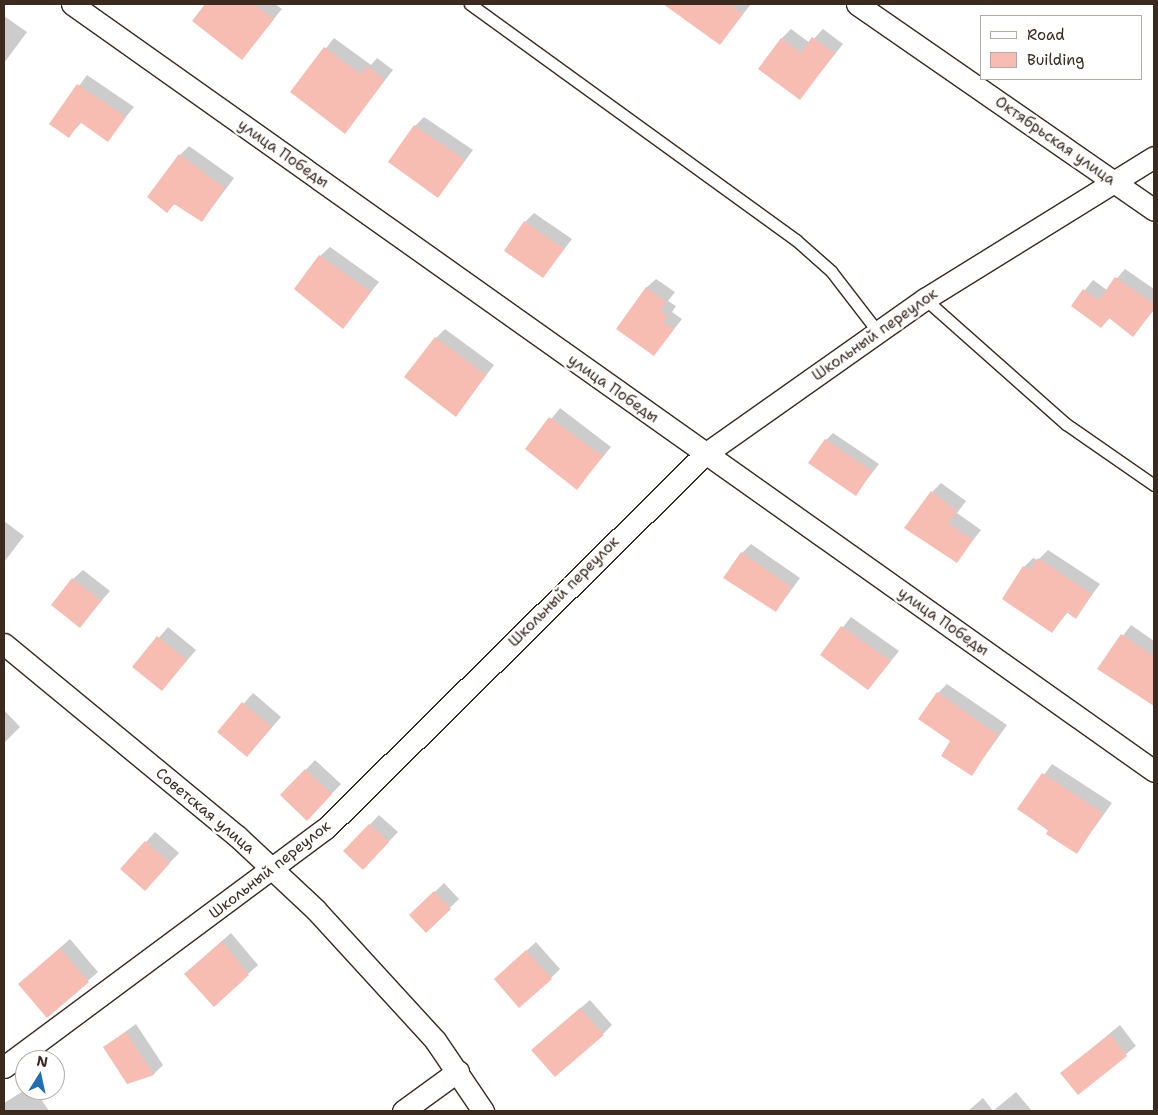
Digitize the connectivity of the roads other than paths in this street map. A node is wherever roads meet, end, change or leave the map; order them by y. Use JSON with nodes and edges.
{"nodes":[{"id":1,"x":72,"y":4,"type":"edge"},
{"id":2,"x":470,"y":4,"type":"edge"},
{"id":3,"x":856,"y":4,"type":"edge"},
{"id":4,"x":1154,"y":157,"type":"edge"},
{"id":5,"x":1113,"y":181,"type":"junction"},
{"id":6,"x":1154,"y":210,"type":"edge"},
{"id":7,"x":925,"y":299,"type":"junction"},
{"id":8,"x":878,"y":332,"type":"junction"},
{"id":9,"x":704,"y":454,"type":"junction"},
{"id":10,"x":1154,"y":485,"type":"edge"},
{"id":11,"x":4,"y":644,"type":"edge"},
{"id":12,"x":1154,"y":771,"type":"edge"},
{"id":13,"x":273,"y":870,"type":"junction"},
{"id":14,"x":4,"y":1067,"type":"edge"},
{"id":15,"x":458,"y":1071,"type":"junction"},
{"id":16,"x":403,"y":1111,"type":"edge"},
{"id":17,"x":483,"y":1111,"type":"edge"}],
"edges":[{"from":1,"to":9,"type":"street","name":"улица Победы"},
{"from":2,"to":8,"type":"lane"},
{"from":3,"to":5,"type":"street","name":"Октябрьская улица"},
{"from":4,"to":5,"type":"street","name":"Школьный переулок"},
{"from":5,"to":6,"type":"street","name":"Октябрьская улица"},
{"from":5,"to":7,"type":"street","name":"Школьный переулок"},
{"from":7,"to":8,"type":"street","name":"Школьный переулок"},
{"from":7,"to":10,"type":"lane"},
{"from":8,"to":9,"type":"street","name":"Школьный переулок"},
{"from":9,"to":12,"type":"street","name":"улица Победы"},
{"from":9,"to":13,"type":"street","name":"Школьный переулок"},
{"from":11,"to":13,"type":"street","name":"Советская улица"},
{"from":13,"to":14,"type":"street","name":"Школьный переулок"},
{"from":13,"to":15,"type":"street","name":"Советская улица"},
{"from":15,"to":16,"type":"street"},
{"from":15,"to":17,"type":"street","name":"Советская улица"}]}
